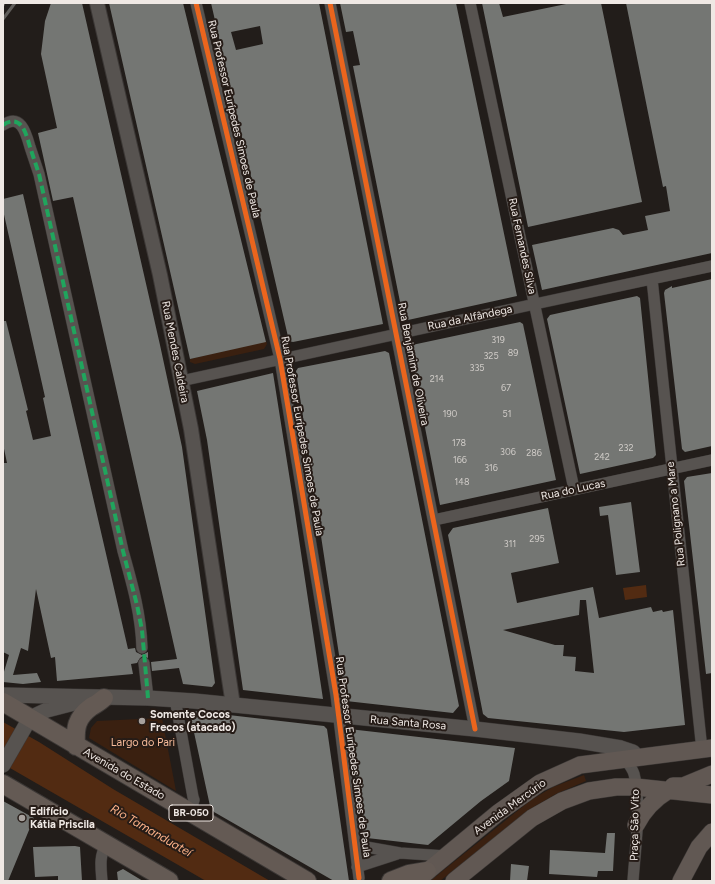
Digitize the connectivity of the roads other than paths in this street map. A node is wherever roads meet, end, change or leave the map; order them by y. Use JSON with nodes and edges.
{"nodes":[{"id":1,"x":97,"y":3,"type":"edge"},
{"id":2,"x":196,"y":3,"type":"edge"},
{"id":3,"x":330,"y":3,"type":"edge"},
{"id":4,"x":470,"y":3,"type":"edge"},
{"id":5,"x":3,"y":125,"type":"edge"},
{"id":6,"x":712,"y":266,"type":"edge"},
{"id":7,"x":652,"y":279,"type":"junction"},
{"id":8,"x":534,"y":304,"type":"junction"},
{"id":9,"x":397,"y":334,"type":"junction"},
{"id":10,"x":280,"y":359,"type":"junction"},
{"id":11,"x":181,"y":381,"type":"junction"},
{"id":12,"x":712,"y":460,"type":"edge"},
{"id":13,"x":672,"y":468,"type":"junction"},
{"id":14,"x":574,"y":489,"type":"junction"},
{"id":15,"x":434,"y":520,"type":"junction"},
{"id":16,"x":142,"y":648,"type":"dead end"},
{"id":17,"x":144,"y":663,"type":"dead end"},
{"id":18,"x":3,"y":695,"type":"edge"},
{"id":19,"x":104,"y":698,"type":"junction"},
{"id":20,"x":148,"y":698,"type":"junction"},
{"id":21,"x":175,"y":699,"type":"junction"},
{"id":22,"x":3,"y":702,"type":"edge"},
{"id":23,"x":233,"y":705,"type":"junction"},
{"id":24,"x":339,"y":716,"type":"junction"},
{"id":25,"x":28,"y":723,"type":"junction"},
{"id":26,"x":475,"y":729,"type":"junction"},
{"id":27,"x":76,"y":746,"type":"junction"},
{"id":28,"x":707,"y":749,"type":"edge"},
{"id":29,"x":628,"y":755,"type":"junction"},
{"id":30,"x":3,"y":765,"type":"edge"},
{"id":31,"x":712,"y":774,"type":"edge"},
{"id":32,"x":3,"y":784,"type":"edge"},
{"id":33,"x":636,"y":787,"type":"junction"},
{"id":34,"x":663,"y":789,"type":"junction"},
{"id":35,"x":712,"y":795,"type":"edge"},
{"id":36,"x":190,"y":812,"type":"junction"},
{"id":37,"x":636,"y":825,"type":"junction"},
{"id":38,"x":712,"y":832,"type":"edge"},
{"id":39,"x":106,"y":845,"type":"junction"},
{"id":40,"x":355,"y":845,"type":"junction"},
{"id":41,"x":400,"y":853,"type":"junction"},
{"id":42,"x":446,"y":856,"type":"junction"},
{"id":43,"x":357,"y":867,"type":"junction"},
{"id":44,"x":421,"y":876,"type":"edge"},
{"id":45,"x":359,"y":878,"type":"dead end"},
{"id":46,"x":102,"y":881,"type":"edge"},
{"id":47,"x":169,"y":881,"type":"edge"},
{"id":48,"x":307,"y":881,"type":"edge"},
{"id":49,"x":391,"y":881,"type":"edge"},
{"id":50,"x":454,"y":881,"type":"edge"},
{"id":51,"x":633,"y":881,"type":"edge"},
{"id":52,"x":681,"y":881,"type":"edge"}],
"edges":[{"from":1,"to":11,"type":"street","name":"Rua Mendes Caldeira"},
{"from":2,"to":10,"type":"street","name":"Rua Professor Eurípedes Simoes de Paula"},
{"from":3,"to":9,"type":"street","name":"Rua Benjamim de Oliveira"},
{"from":4,"to":8,"type":"street","name":"Rua Fernandes Silva"},
{"from":5,"to":16,"type":"street"},
{"from":6,"to":7,"type":"street","name":"Rua da Alfândega"},
{"from":7,"to":8,"type":"street","name":"Rua da Alfândega"},
{"from":7,"to":13,"type":"street","name":"Rua Polignano a Mare"},
{"from":8,"to":9,"type":"street","name":"Rua da Alfândega"},
{"from":8,"to":14,"type":"street","name":"Rua Fernandes Silva"},
{"from":9,"to":10,"type":"street","name":"Rua da Alfândega"},
{"from":9,"to":15,"type":"street","name":"Rua Benjamim de Oliveira"},
{"from":10,"to":11,"type":"street","name":"Rua da Alfândega"},
{"from":10,"to":24,"type":"street","name":"Rua Professor Eurípedes Simoes de Paula"},
{"from":11,"to":23,"type":"street","name":"Rua Mendes Caldeira"},
{"from":12,"to":13,"type":"street","name":"Rua do Lucas"},
{"from":13,"to":14,"type":"street","name":"Rua do Lucas"},
{"from":13,"to":28,"type":"street","name":"Rua Polignano a Mare"},
{"from":14,"to":15,"type":"street","name":"Rua do Lucas"},
{"from":15,"to":26,"type":"street","name":"Rua Benjamim de Oliveira"},
{"from":17,"to":20,"type":"street"},
{"from":18,"to":19,"type":"main road"},
{"from":19,"to":20,"type":"main road"},
{"from":19,"to":25,"type":"main road"},
{"from":19,"to":27,"type":"highway"},
{"from":20,"to":21,"type":"main road"},
{"from":21,"to":23,"type":"main road","name":"Rua Santa Rosa"},
{"from":21,"to":36,"type":"street"},
{"from":22,"to":25,"type":"highway","name":"Avenida do Estado","number":"BR-050"},
{"from":23,"to":24,"type":"main road","name":"Rua Santa Rosa"},
{"from":24,"to":26,"type":"main road","name":"Rua Santa Rosa"},
{"from":24,"to":40,"type":"street","name":"Rua Professor Eurípedes Simoes de Paula"},
{"from":25,"to":27,"type":"highway","name":"Avenida do Estado","number":"BR-050"},
{"from":25,"to":30,"type":"main road"},
{"from":26,"to":29,"type":"main road","name":"Rua Santa Rosa"},
{"from":27,"to":36,"type":"highway","name":"Avenida do Estado","number":"BR-050"},
{"from":28,"to":29,"type":"main road","name":"Avenida Mercúrio"},
{"from":29,"to":33,"type":"street","name":"Praça São Vito"},
{"from":29,"to":42,"type":"main road","name":"Avenida Mercúrio"},
{"from":31,"to":34,"type":"main road"},
{"from":32,"to":39,"type":"highway"},
{"from":33,"to":34,"type":"main road","name":"Avenida Mercúrio"},
{"from":33,"to":37,"type":"street","name":"Praça São Vito"},
{"from":33,"to":50,"type":"main road","name":"Avenida Mercúrio"},
{"from":34,"to":35,"type":"main road","name":"Avenida Mercúrio"},
{"from":34,"to":37,"type":"main road"},
{"from":36,"to":48,"type":"highway","name":"Avenida do Estado","number":"BR-050"},
{"from":37,"to":51,"type":"street","name":"Praça São Vito"},
{"from":38,"to":52,"type":"main road"},
{"from":39,"to":46,"type":"street"},
{"from":39,"to":47,"type":"highway"},
{"from":40,"to":41,"type":"street"},
{"from":40,"to":43,"type":"street","name":"Rua Professor Eurípedes Simoes de Paula"},
{"from":41,"to":42,"type":"street"},
{"from":41,"to":43,"type":"street"},
{"from":42,"to":44,"type":"main road","name":"Avenida Mercúrio"},
{"from":43,"to":45,"type":"street","name":"Rua Professor Eurípedes Simoes de Paula"},
{"from":44,"to":49,"type":"highway"}]}
